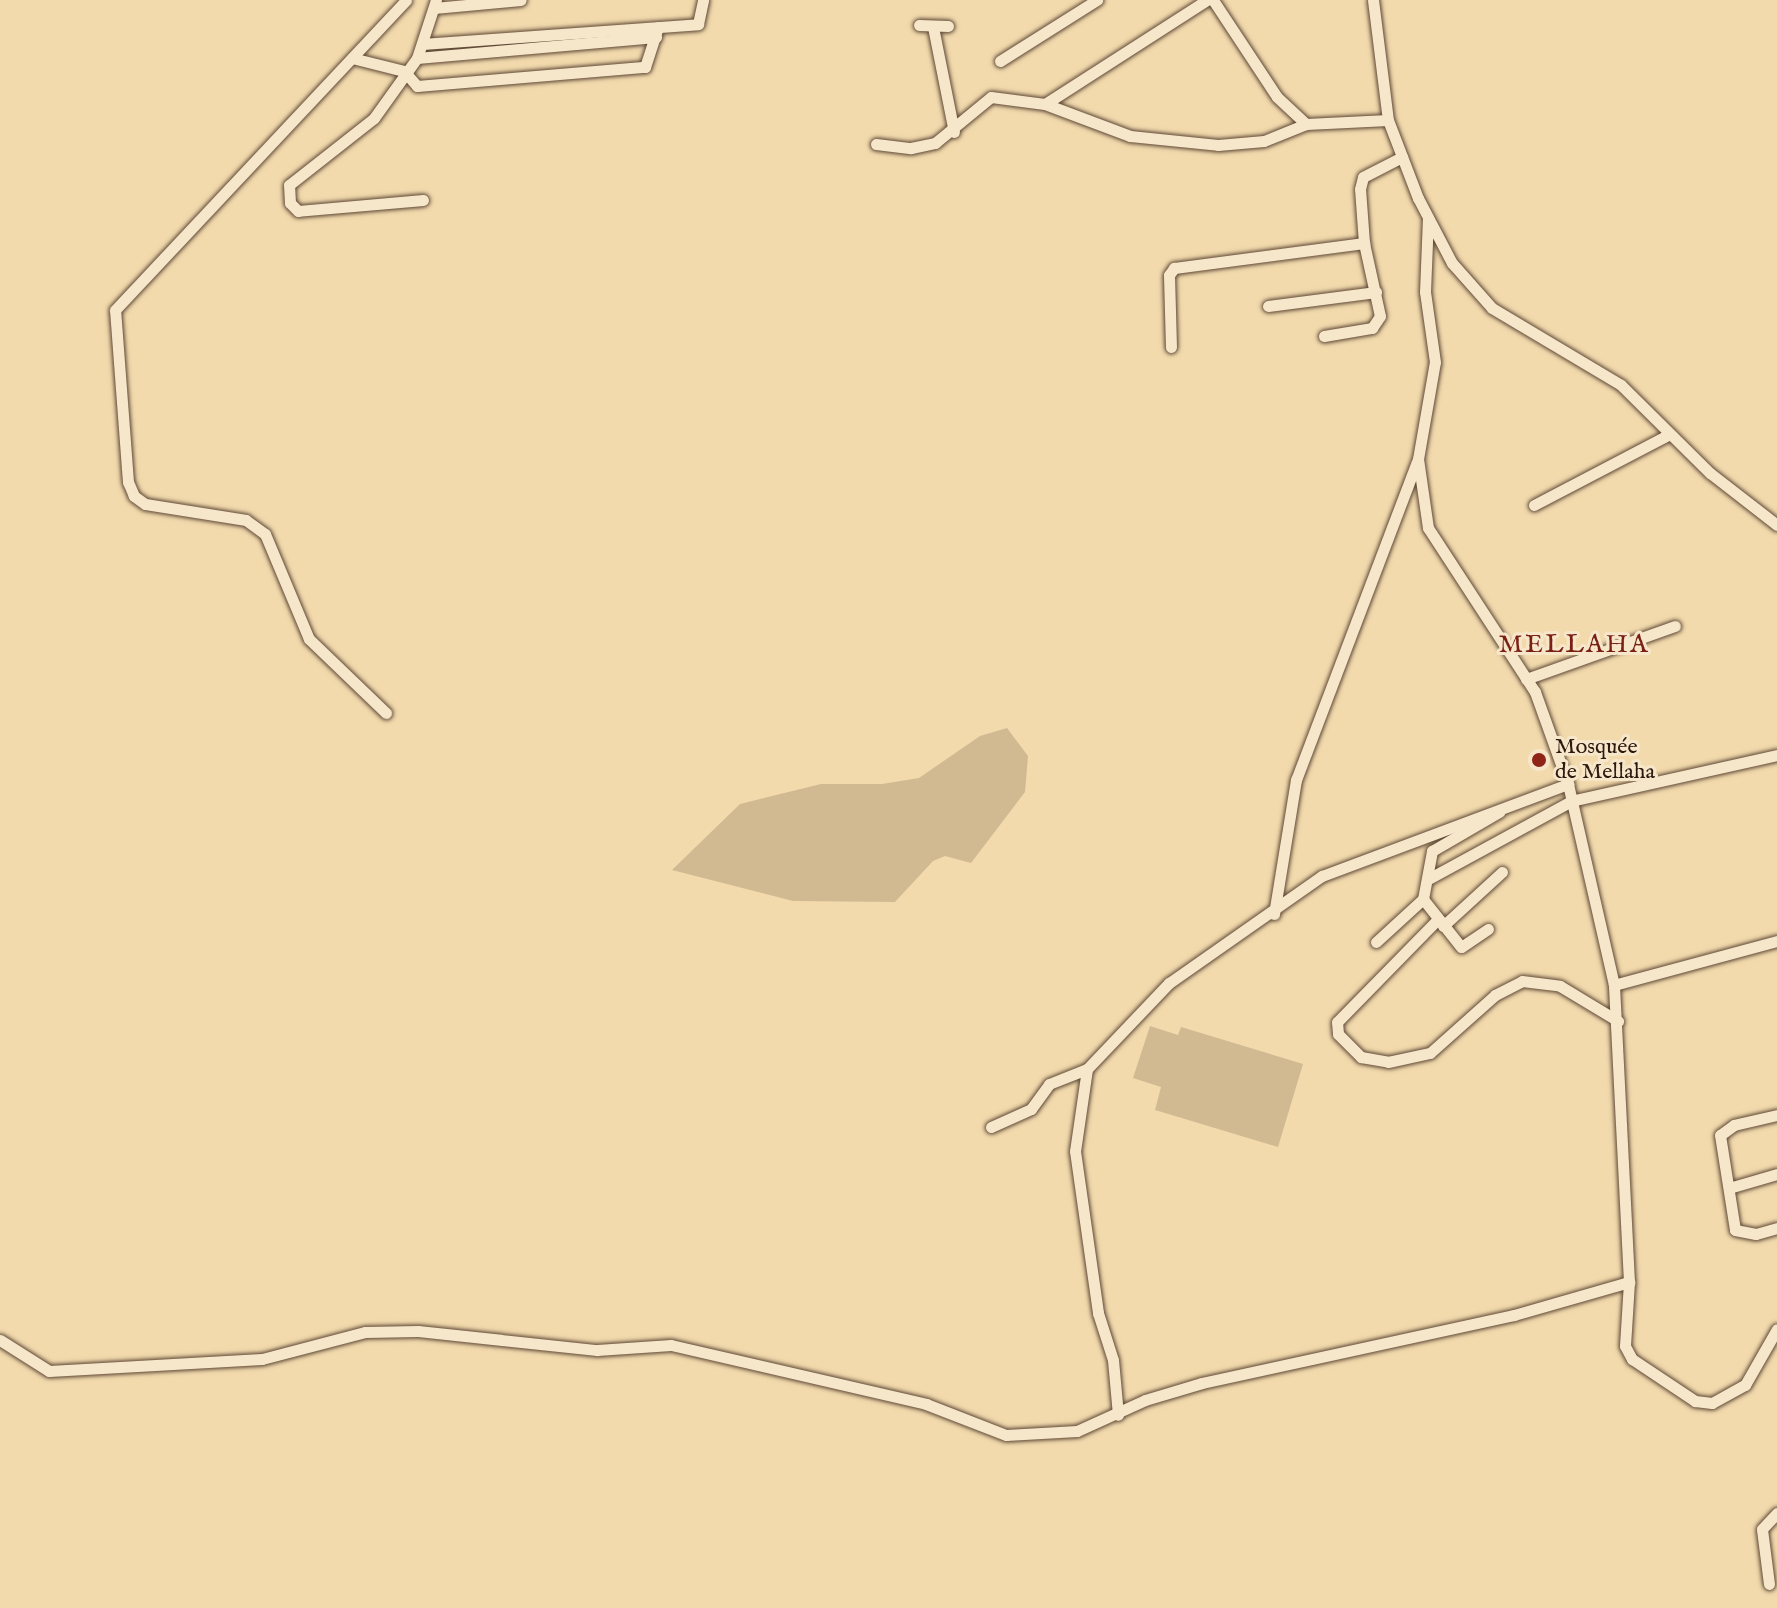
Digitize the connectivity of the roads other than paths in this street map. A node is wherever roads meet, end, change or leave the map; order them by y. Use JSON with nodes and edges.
{"nodes":[{"id":1,"x":406,"y":0,"type":"edge"},
{"id":2,"x":521,"y":0,"type":"edge"},
{"id":3,"x":703,"y":0,"type":"edge"},
{"id":4,"x":1097,"y":0,"type":"edge"},
{"id":5,"x":1207,"y":0,"type":"edge"},
{"id":6,"x":1213,"y":0,"type":"edge"},
{"id":7,"x":1373,"y":0,"type":"edge"},
{"id":8,"x":435,"y":4,"type":"edge"},
{"id":9,"x":919,"y":25,"type":"dead end"},
{"id":10,"x":948,"y":26,"type":"dead end"},
{"id":11,"x":933,"y":27,"type":"junction"},
{"id":12,"x":657,"y":32,"type":"junction"},
{"id":13,"x":422,"y":44,"type":"junction"},
{"id":14,"x":352,"y":58,"type":"junction"},
{"id":15,"x":417,"y":58,"type":"junction"},
{"id":16,"x":1000,"y":61,"type":"dead end"},
{"id":17,"x":404,"y":71,"type":"junction"},
{"id":18,"x":1045,"y":104,"type":"junction"},
{"id":19,"x":1388,"y":120,"type":"junction"},
{"id":20,"x":1306,"y":124,"type":"junction"},
{"id":21,"x":954,"y":132,"type":"junction"},
{"id":22,"x":876,"y":144,"type":"dead end"},
{"id":23,"x":1402,"y":157,"type":"junction"},
{"id":24,"x":423,"y":200,"type":"dead end"},
{"id":25,"x":1428,"y":218,"type":"junction"},
{"id":26,"x":1364,"y":243,"type":"junction"},
{"id":27,"x":1376,"y":292,"type":"junction"},
{"id":28,"x":1268,"y":306,"type":"dead end"},
{"id":29,"x":1324,"y":336,"type":"dead end"},
{"id":30,"x":1171,"y":347,"type":"dead end"},
{"id":31,"x":1670,"y":434,"type":"junction"},
{"id":32,"x":1418,"y":459,"type":"junction"},
{"id":33,"x":1534,"y":505,"type":"dead end"},
{"id":34,"x":1777,"y":525,"type":"edge"},
{"id":35,"x":1675,"y":626,"type":"dead end"},
{"id":36,"x":1526,"y":679,"type":"junction"},
{"id":37,"x":386,"y":713,"type":"dead end"},
{"id":38,"x":1777,"y":755,"type":"edge"},
{"id":39,"x":1568,"y":784,"type":"junction"},
{"id":40,"x":1571,"y":801,"type":"junction"},
{"id":41,"x":1502,"y":809,"type":"junction"},
{"id":42,"x":1502,"y":872,"type":"dead end"},
{"id":43,"x":1430,"y":878,"type":"junction"},
{"id":44,"x":1423,"y":899,"type":"junction"},
{"id":45,"x":1274,"y":914,"type":"junction"},
{"id":46,"x":1441,"y":923,"type":"junction"},
{"id":47,"x":1488,"y":929,"type":"dead end"},
{"id":48,"x":1777,"y":941,"type":"edge"},
{"id":49,"x":1376,"y":942,"type":"dead end"},
{"id":50,"x":1614,"y":985,"type":"junction"},
{"id":51,"x":1618,"y":1021,"type":"junction"},
{"id":52,"x":1087,"y":1069,"type":"junction"},
{"id":53,"x":1777,"y":1115,"type":"edge"},
{"id":54,"x":991,"y":1127,"type":"dead end"},
{"id":55,"x":1777,"y":1174,"type":"edge"},
{"id":56,"x":1729,"y":1188,"type":"junction"},
{"id":57,"x":1777,"y":1228,"type":"edge"},
{"id":58,"x":1629,"y":1282,"type":"junction"},
{"id":59,"x":1777,"y":1329,"type":"edge"},
{"id":60,"x":0,"y":1340,"type":"edge"},
{"id":61,"x":1118,"y":1415,"type":"junction"},
{"id":62,"x":1777,"y":1513,"type":"edge"},
{"id":63,"x":1771,"y":1561,"type":"edge"},
{"id":64,"x":1769,"y":1584,"type":"dead end"}],
"edges":[{"from":1,"to":14,"type":"street"},
{"from":2,"to":8,"type":"street"},
{"from":3,"to":12,"type":"street"},
{"from":4,"to":16,"type":"street"},
{"from":5,"to":18,"type":"street"},
{"from":6,"to":20,"type":"street"},
{"from":7,"to":19,"type":"street"},
{"from":8,"to":13,"type":"street"},
{"from":9,"to":11,"type":"street"},
{"from":10,"to":11,"type":"street"},
{"from":11,"to":21,"type":"street"},
{"from":12,"to":13,"type":"street"},
{"from":12,"to":15,"type":"street"},
{"from":12,"to":17,"type":"street"},
{"from":13,"to":15,"type":"street"},
{"from":14,"to":17,"type":"street"},
{"from":14,"to":37,"type":"street"},
{"from":15,"to":17,"type":"street"},
{"from":17,"to":24,"type":"street"},
{"from":18,"to":20,"type":"street"},
{"from":18,"to":21,"type":"street"},
{"from":19,"to":20,"type":"street"},
{"from":19,"to":23,"type":"street"},
{"from":21,"to":22,"type":"street"},
{"from":23,"to":25,"type":"street"},
{"from":23,"to":26,"type":"street"},
{"from":25,"to":31,"type":"street"},
{"from":25,"to":32,"type":"street"},
{"from":26,"to":27,"type":"street"},
{"from":26,"to":30,"type":"street"},
{"from":27,"to":28,"type":"street"},
{"from":27,"to":29,"type":"street"},
{"from":31,"to":33,"type":"street"},
{"from":31,"to":34,"type":"street"},
{"from":32,"to":36,"type":"street"},
{"from":32,"to":45,"type":"street"},
{"from":35,"to":36,"type":"street"},
{"from":36,"to":39,"type":"street"},
{"from":38,"to":40,"type":"street"},
{"from":39,"to":40,"type":"street"},
{"from":39,"to":41,"type":"street"},
{"from":40,"to":43,"type":"street"},
{"from":40,"to":50,"type":"street"},
{"from":41,"to":43,"type":"street"},
{"from":41,"to":45,"type":"street"},
{"from":42,"to":46,"type":"street"},
{"from":43,"to":44,"type":"street"},
{"from":44,"to":46,"type":"street"},
{"from":44,"to":49,"type":"street"},
{"from":45,"to":52,"type":"street"},
{"from":46,"to":47,"type":"street"},
{"from":46,"to":51,"type":"street"},
{"from":48,"to":50,"type":"street"},
{"from":50,"to":51,"type":"street"},
{"from":51,"to":58,"type":"street"},
{"from":52,"to":54,"type":"street"},
{"from":52,"to":61,"type":"street"},
{"from":53,"to":56,"type":"street"},
{"from":55,"to":56,"type":"street"},
{"from":56,"to":57,"type":"street"},
{"from":58,"to":59,"type":"street"},
{"from":58,"to":61,"type":"street"},
{"from":60,"to":61,"type":"street"},
{"from":62,"to":63,"type":"street"},
{"from":63,"to":64,"type":"street"}]}
